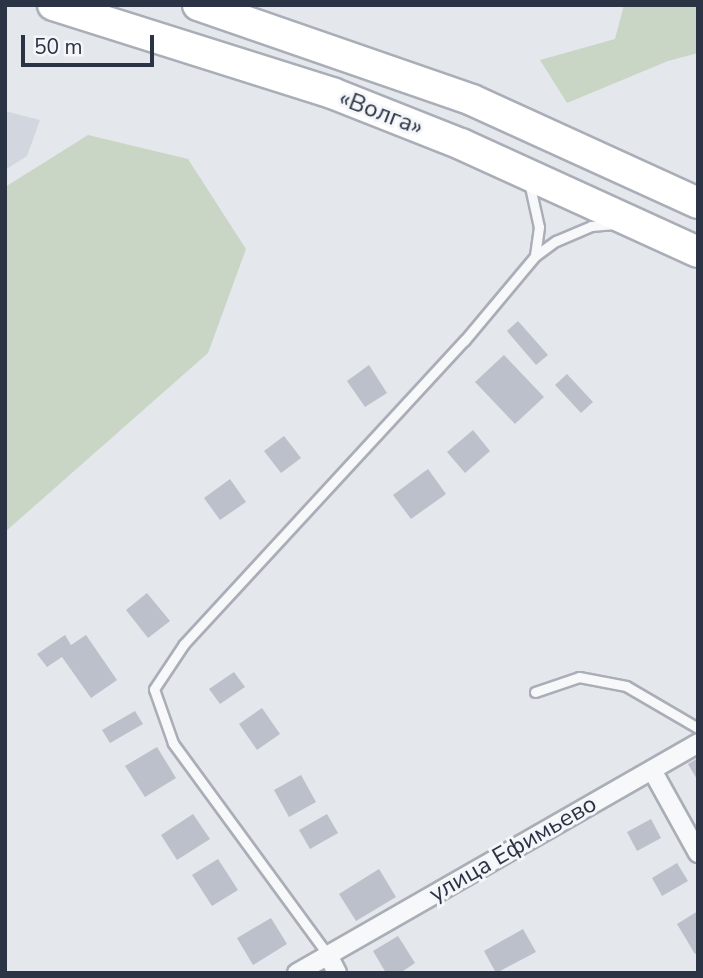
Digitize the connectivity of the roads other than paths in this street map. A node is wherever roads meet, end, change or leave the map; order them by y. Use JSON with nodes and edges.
{"nodes":[{"id":1,"x":53,"y":5,"type":"edge"},
{"id":2,"x":198,"y":5,"type":"edge"},
{"id":3,"x":526,"y":173,"type":"junction"},
{"id":4,"x":698,"y":203,"type":"edge"},
{"id":5,"x":634,"y":222,"type":"junction"},
{"id":6,"x":698,"y":252,"type":"edge"},
{"id":7,"x":535,"y":256,"type":"junction"},
{"id":8,"x":535,"y":692,"type":"dead end"},
{"id":9,"x":698,"y":727,"type":"edge"},
{"id":10,"x":698,"y":743,"type":"edge"},
{"id":11,"x":652,"y":770,"type":"junction"},
{"id":12,"x":698,"y":853,"type":"edge"},
{"id":13,"x":328,"y":955,"type":"junction"},
{"id":14,"x":297,"y":973,"type":"edge"},
{"id":15,"x":337,"y":973,"type":"edge"}],
"edges":[{"from":1,"to":3,"type":"highway","name":"«Волга»"},
{"from":2,"to":4,"type":"highway","name":"«Волга»"},
{"from":3,"to":5,"type":"highway","name":"«Волга»"},
{"from":3,"to":7,"type":"lane"},
{"from":5,"to":6,"type":"highway","name":"«Волга»"},
{"from":5,"to":7,"type":"lane"},
{"from":7,"to":13,"type":"lane"},
{"from":8,"to":9,"type":"lane"},
{"from":10,"to":11,"type":"street","name":"улица Ефимьево"},
{"from":11,"to":12,"type":"street"},
{"from":11,"to":13,"type":"street","name":"улица Ефимьево"},
{"from":13,"to":14,"type":"street","name":"улица Ефимьево"},
{"from":13,"to":15,"type":"street"}]}
